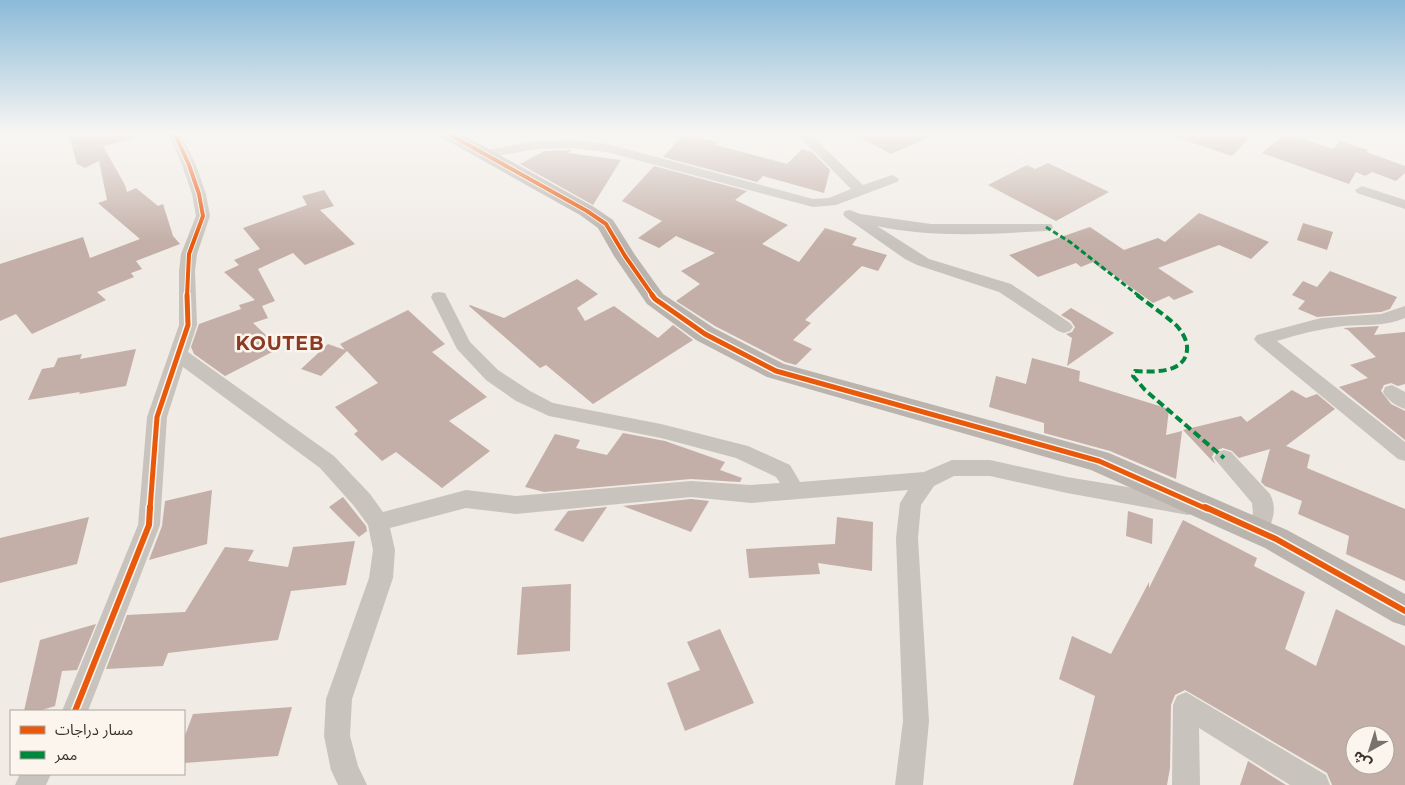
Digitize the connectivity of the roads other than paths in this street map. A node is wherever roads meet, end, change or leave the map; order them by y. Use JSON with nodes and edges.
{"nodes":[{"id":1,"x":190,"y":169,"type":"edge"},
{"id":2,"x":511,"y":169,"type":"edge"},
{"id":3,"x":685,"y":169,"type":"edge"},
{"id":4,"x":838,"y":169,"type":"edge"},
{"id":5,"x":892,"y":179,"type":"dead end"},
{"id":6,"x":1362,"y":190,"type":"dead end"},
{"id":7,"x":861,"y":191,"type":"junction"},
{"id":8,"x":813,"y":203,"type":"junction"},
{"id":9,"x":1405,"y":205,"type":"edge"},
{"id":10,"x":850,"y":214,"type":"junction"},
{"id":11,"x":1046,"y":228,"type":"dead end"},
{"id":12,"x":439,"y":297,"type":"dead end"},
{"id":13,"x":1405,"y":311,"type":"edge"},
{"id":14,"x":1064,"y":327,"type":"dead end"},
{"id":15,"x":178,"y":354,"type":"junction"},
{"id":16,"x":1405,"y":453,"type":"edge"},
{"id":17,"x":1224,"y":458,"type":"dead end"},
{"id":18,"x":927,"y":480,"type":"junction"},
{"id":19,"x":790,"y":492,"type":"junction"},
{"id":20,"x":1209,"y":509,"type":"junction"},
{"id":21,"x":378,"y":522,"type":"junction"},
{"id":22,"x":1257,"y":531,"type":"junction"},
{"id":23,"x":1405,"y":612,"type":"edge"},
{"id":24,"x":74,"y":710,"type":"edge"},
{"id":25,"x":353,"y":785,"type":"edge"},
{"id":26,"x":909,"y":785,"type":"edge"},
{"id":27,"x":1186,"y":785,"type":"edge"},
{"id":28,"x":1316,"y":785,"type":"edge"}],
"edges":[{"from":1,"to":15,"type":"street"},
{"from":2,"to":20,"type":"street"},
{"from":3,"to":8,"type":"street"},
{"from":4,"to":7,"type":"street"},
{"from":5,"to":7,"type":"street"},
{"from":6,"to":9,"type":"street"},
{"from":7,"to":8,"type":"street"},
{"from":8,"to":10,"type":"street"},
{"from":10,"to":11,"type":"street"},
{"from":10,"to":14,"type":"street"},
{"from":12,"to":19,"type":"street"},
{"from":13,"to":16,"type":"street"},
{"from":15,"to":21,"type":"street"},
{"from":15,"to":24,"type":"street"},
{"from":17,"to":22,"type":"street"},
{"from":18,"to":19,"type":"street"},
{"from":18,"to":20,"type":"street"},
{"from":18,"to":26,"type":"street"},
{"from":19,"to":21,"type":"street"},
{"from":20,"to":22,"type":"street"},
{"from":21,"to":25,"type":"street"},
{"from":22,"to":23,"type":"street"},
{"from":27,"to":28,"type":"street"}]}
